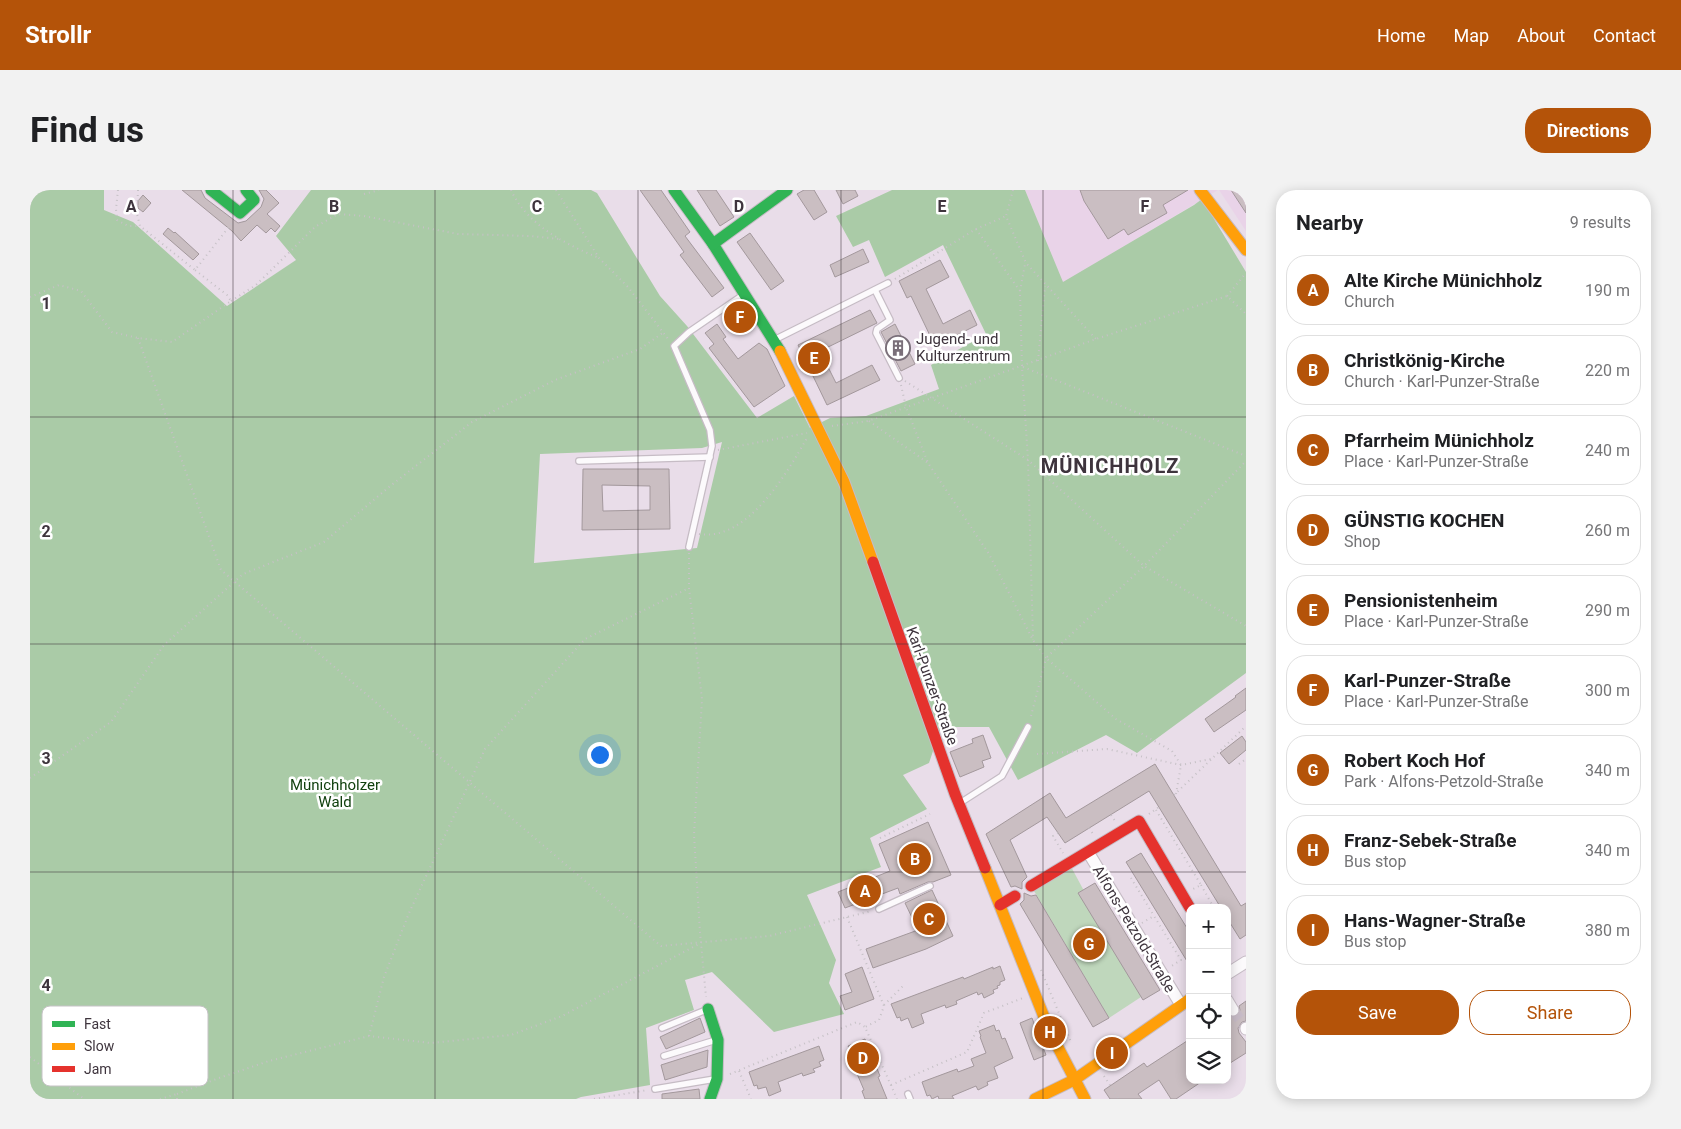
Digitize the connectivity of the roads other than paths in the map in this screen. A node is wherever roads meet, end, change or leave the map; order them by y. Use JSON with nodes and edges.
{"nodes":[{"id":1,"x":211,"y":190,"type":"edge"},
{"id":2,"x":246,"y":190,"type":"edge"},
{"id":3,"x":674,"y":190,"type":"edge"},
{"id":4,"x":787,"y":190,"type":"edge"},
{"id":5,"x":1200,"y":190,"type":"edge"},
{"id":6,"x":713,"y":244,"type":"junction"},
{"id":7,"x":1246,"y":250,"type":"edge"},
{"id":8,"x":888,"y":283,"type":"road end"},
{"id":9,"x":875,"y":290,"type":"junction"},
{"id":10,"x":745,"y":293,"type":"junction"},
{"id":11,"x":774,"y":340,"type":"junction"},
{"id":12,"x":899,"y":378,"type":"road end"},
{"id":13,"x":710,"y":454,"type":"junction"},
{"id":14,"x":579,"y":461,"type":"dead end"},
{"id":15,"x":688,"y":546,"type":"road end"},
{"id":16,"x":1028,"y":727,"type":"road end"},
{"id":17,"x":954,"y":799,"type":"junction"},
{"id":18,"x":1088,"y":852,"type":"junction"},
{"id":19,"x":930,"y":886,"type":"dead end"},
{"id":20,"x":1031,"y":886,"type":"dead end"},
{"id":21,"x":1015,"y":896,"type":"dead end"},
{"id":22,"x":1188,"y":904,"type":"edge"},
{"id":23,"x":1000,"y":905,"type":"junction"},
{"id":24,"x":879,"y":910,"type":"road end"},
{"id":25,"x":1246,"y":962,"type":"edge"},
{"id":26,"x":1231,"y":970,"type":"edge"},
{"id":27,"x":1185,"y":1002,"type":"edge"},
{"id":28,"x":708,"y":1009,"type":"joint"},
{"id":29,"x":662,"y":1028,"type":"dead end"},
{"id":30,"x":718,"y":1040,"type":"junction"},
{"id":31,"x":664,"y":1056,"type":"dead end"},
{"id":32,"x":717,"y":1079,"type":"junction"},
{"id":33,"x":1074,"y":1080,"type":"junction"},
{"id":34,"x":655,"y":1089,"type":"road end"},
{"id":35,"x":710,"y":1099,"type":"edge"},
{"id":36,"x":1035,"y":1099,"type":"edge"},
{"id":37,"x":1085,"y":1099,"type":"edge"}],
"edges":[{"from":1,"to":2,"type":"street"},
{"from":3,"to":6,"type":"street","name":"Karl-Punzer-Straße"},
{"from":4,"to":6,"type":"street"},
{"from":5,"to":7,"type":"street"},
{"from":6,"to":10,"type":"street","name":"Karl-Punzer-Straße"},
{"from":8,"to":9,"type":"lane"},
{"from":9,"to":11,"type":"lane"},
{"from":9,"to":12,"type":"lane"},
{"from":10,"to":11,"type":"street","name":"Karl-Punzer-Straße"},
{"from":10,"to":13,"type":"lane"},
{"from":11,"to":17,"type":"street","name":"Karl-Punzer-Straße"},
{"from":13,"to":14,"type":"lane"},
{"from":13,"to":15,"type":"lane"},
{"from":16,"to":17,"type":"lane"},
{"from":17,"to":23,"type":"street","name":"Karl-Punzer-Straße"},
{"from":18,"to":20,"type":"street"},
{"from":18,"to":22,"type":"street"},
{"from":18,"to":27,"type":"street","name":"Alfons-Petzold-Straße"},
{"from":19,"to":24,"type":"lane"},
{"from":21,"to":23,"type":"street"},
{"from":23,"to":33,"type":"street","name":"Karl-Punzer-Straße"},
{"from":25,"to":26,"type":"street"},
{"from":27,"to":33,"type":"street"},
{"from":28,"to":29,"type":"lane"},
{"from":28,"to":30,"type":"street"},
{"from":30,"to":31,"type":"lane"},
{"from":30,"to":32,"type":"street"},
{"from":32,"to":34,"type":"lane"},
{"from":32,"to":35,"type":"street"},
{"from":33,"to":36,"type":"street"},
{"from":33,"to":37,"type":"street","name":"Karl-Punzer-Straße"}]}
